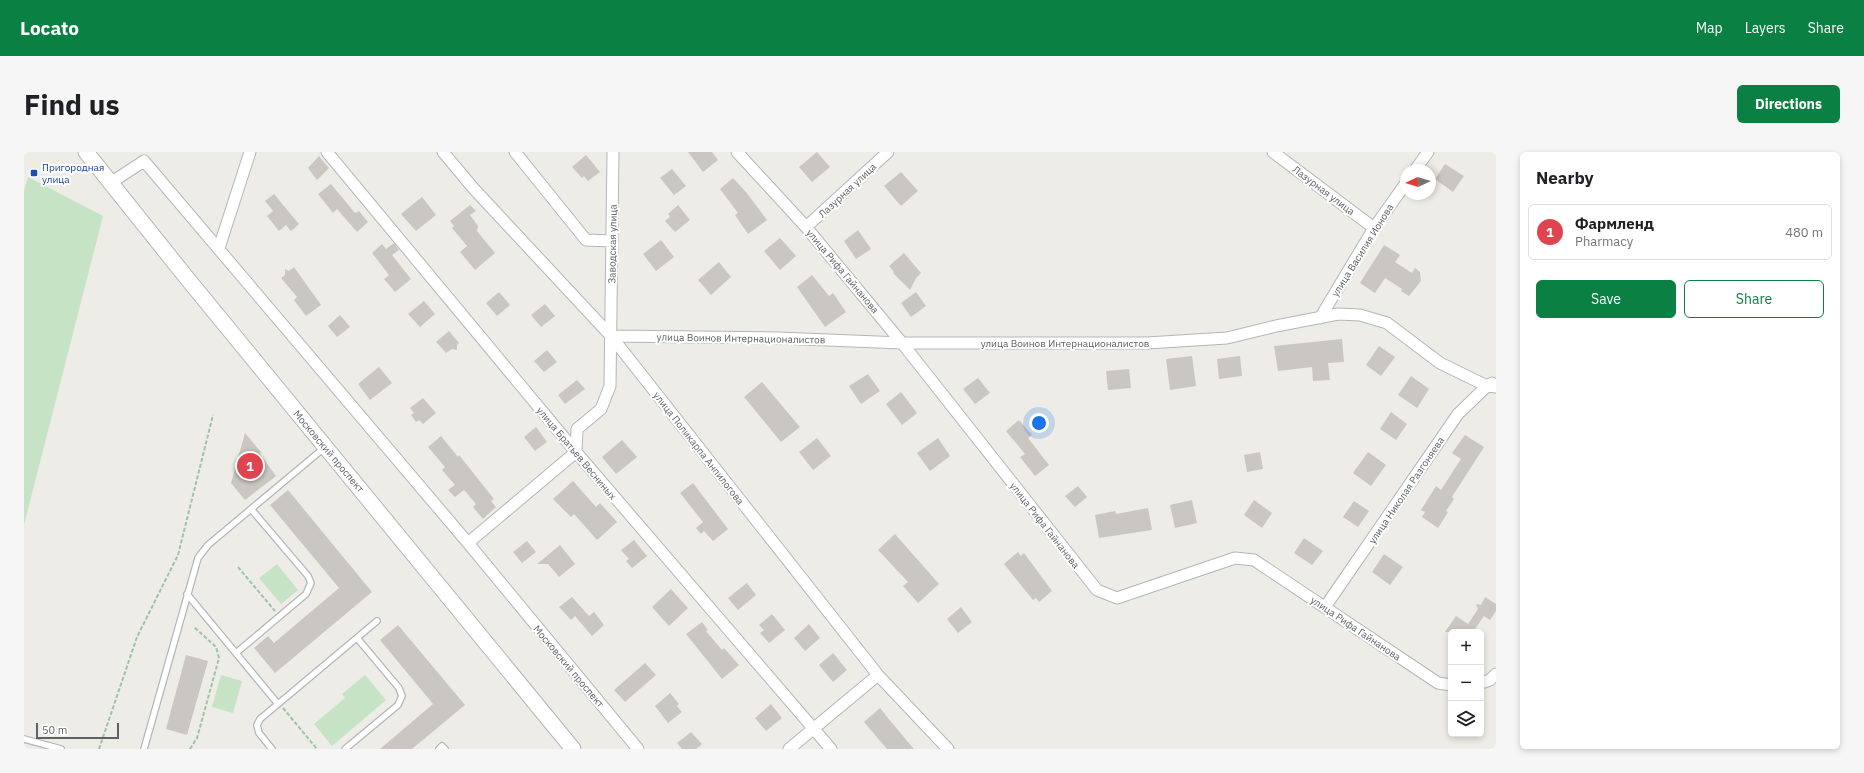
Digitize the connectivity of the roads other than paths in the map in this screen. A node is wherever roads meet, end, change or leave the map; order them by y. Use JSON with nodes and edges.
{"nodes":[{"id":1,"x":86,"y":152,"type":"edge"},
{"id":2,"x":250,"y":152,"type":"edge"},
{"id":3,"x":327,"y":152,"type":"edge"},
{"id":4,"x":443,"y":152,"type":"edge"},
{"id":5,"x":515,"y":152,"type":"edge"},
{"id":6,"x":613,"y":152,"type":"edge"},
{"id":7,"x":737,"y":152,"type":"edge"},
{"id":8,"x":888,"y":152,"type":"edge"},
{"id":9,"x":1273,"y":152,"type":"edge"},
{"id":10,"x":1428,"y":152,"type":"edge"},
{"id":11,"x":1419,"y":164,"type":"edge"},
{"id":12,"x":112,"y":182,"type":"junction"},
{"id":13,"x":1400,"y":191,"type":"edge"},
{"id":14,"x":806,"y":227,"type":"junction"},
{"id":15,"x":1374,"y":228,"type":"junction"},
{"id":16,"x":612,"y":242,"type":"junction"},
{"id":17,"x":219,"y":248,"type":"junction"},
{"id":18,"x":1320,"y":318,"type":"junction"},
{"id":19,"x":611,"y":336,"type":"junction"},
{"id":20,"x":902,"y":343,"type":"junction"},
{"id":21,"x":1493,"y":385,"type":"edge"},
{"id":22,"x":326,"y":446,"type":"junction"},
{"id":23,"x":576,"y":452,"type":"junction"},
{"id":24,"x":251,"y":509,"type":"junction"},
{"id":25,"x":468,"y":543,"type":"junction"},
{"id":26,"x":187,"y":594,"type":"junction"},
{"id":27,"x":1325,"y":607,"type":"junction"},
{"id":28,"x":378,"y":621,"type":"dead end"},
{"id":29,"x":357,"y":638,"type":"junction"},
{"id":30,"x":236,"y":653,"type":"junction"},
{"id":31,"x":878,"y":674,"type":"junction"},
{"id":32,"x":1496,"y":674,"type":"edge"},
{"id":33,"x":1484,"y":682,"type":"edge"},
{"id":34,"x":1448,"y":685,"type":"edge"},
{"id":35,"x":279,"y":703,"type":"junction"},
{"id":36,"x":814,"y":728,"type":"junction"},
{"id":37,"x":24,"y":739,"type":"edge"},
{"id":38,"x":61,"y":749,"type":"edge"},
{"id":39,"x":144,"y":749,"type":"edge"},
{"id":40,"x":272,"y":749,"type":"edge"},
{"id":41,"x":345,"y":749,"type":"edge"},
{"id":42,"x":439,"y":749,"type":"edge"},
{"id":43,"x":445,"y":749,"type":"edge"},
{"id":44,"x":573,"y":749,"type":"edge"},
{"id":45,"x":638,"y":749,"type":"edge"},
{"id":46,"x":789,"y":749,"type":"edge"},
{"id":47,"x":831,"y":749,"type":"edge"},
{"id":48,"x":948,"y":749,"type":"edge"}],
"edges":[{"from":1,"to":12,"type":"main road","name":"Московский проспект"},
{"from":2,"to":17,"type":"street"},
{"from":3,"to":23,"type":"street","name":"улица Братьев Весниных"},
{"from":4,"to":19,"type":"street","name":"улица Поликарпа Анпилогова"},
{"from":5,"to":16,"type":"street"},
{"from":6,"to":16,"type":"street","name":"Заводская улица"},
{"from":7,"to":14,"type":"street","name":"улица Рифа Гайнанова"},
{"from":8,"to":14,"type":"street","name":"Лазурная улица"},
{"from":9,"to":15,"type":"street","name":"Лазурная улица"},
{"from":10,"to":11,"type":"street"},
{"from":12,"to":17,"type":"street","name":"Московский проспект"},
{"from":12,"to":22,"type":"main road","name":"Московский проспект"},
{"from":13,"to":15,"type":"street","name":"улица Василия Ионова"},
{"from":14,"to":20,"type":"street","name":"улица Рифа Гайнанова"},
{"from":15,"to":18,"type":"street","name":"улица Василия Ионова"},
{"from":16,"to":19,"type":"street","name":"Заводская улица"},
{"from":17,"to":25,"type":"street","name":"Московский проспект"},
{"from":18,"to":20,"type":"street","name":"улица Воинов Интернационалистов"},
{"from":18,"to":21,"type":"street","name":"улица Воинов Интернационалистов"},
{"from":19,"to":20,"type":"street","name":"улица Воинов Интернационалистов"},
{"from":19,"to":23,"type":"street","name":"Заводская улица"},
{"from":19,"to":31,"type":"street","name":"улица Поликарпа Анпилогова"},
{"from":20,"to":27,"type":"street","name":"улица Рифа Гайнанова"},
{"from":21,"to":27,"type":"street","name":"улица Николая Разгоняева"},
{"from":22,"to":24,"type":"lane"},
{"from":22,"to":44,"type":"main road","name":"Московский проспект"},
{"from":23,"to":25,"type":"street"},
{"from":23,"to":36,"type":"street","name":"улица Братьев Весниных"},
{"from":24,"to":26,"type":"lane"},
{"from":24,"to":30,"type":"lane"},
{"from":25,"to":45,"type":"street","name":"Московский проспект"},
{"from":26,"to":30,"type":"lane"},
{"from":26,"to":39,"type":"lane"},
{"from":27,"to":34,"type":"street","name":"улица Рифа Гайнанова"},
{"from":28,"to":29,"type":"lane"},
{"from":29,"to":35,"type":"lane"},
{"from":29,"to":41,"type":"lane"},
{"from":30,"to":35,"type":"lane"},
{"from":31,"to":36,"type":"street"},
{"from":31,"to":48,"type":"street","name":"улица Поликарпа Анпилогова"},
{"from":32,"to":33,"type":"street"},
{"from":35,"to":40,"type":"lane"},
{"from":36,"to":46,"type":"street"},
{"from":36,"to":47,"type":"street","name":"улица Братьев Весниных"},
{"from":37,"to":38,"type":"lane"},
{"from":42,"to":43,"type":"lane"}]}
